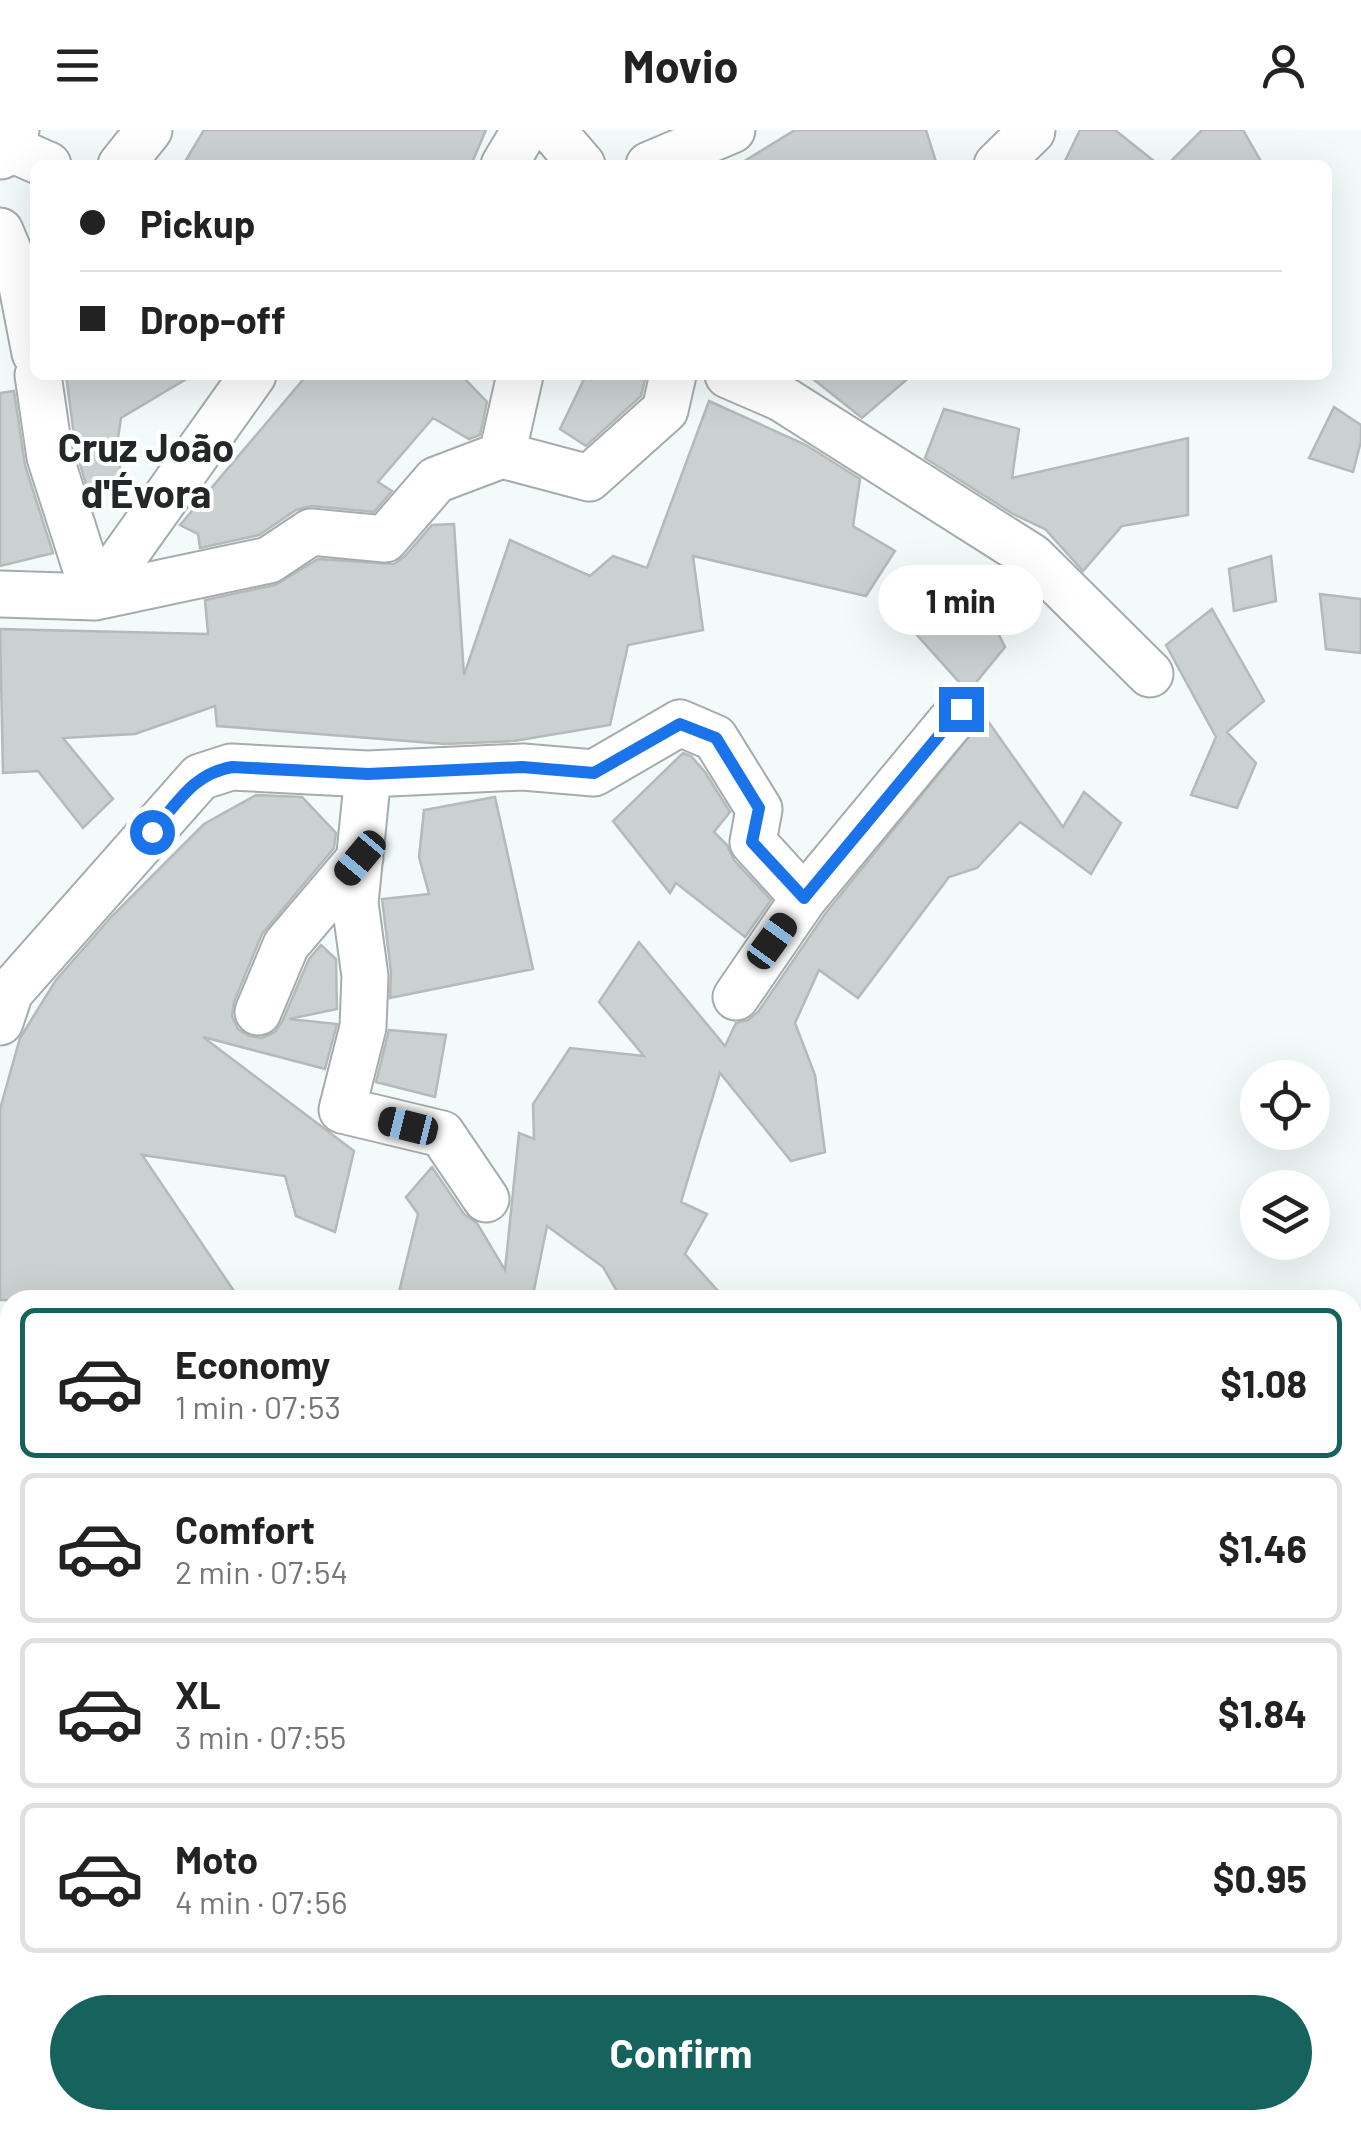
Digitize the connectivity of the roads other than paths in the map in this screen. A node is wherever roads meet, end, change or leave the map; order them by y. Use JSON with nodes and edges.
{"nodes":[{"id":1,"x":149,"y":130,"type":"edge"},
{"id":2,"x":525,"y":130,"type":"edge"},
{"id":3,"x":552,"y":130,"type":"edge"},
{"id":4,"x":732,"y":130,"type":"edge"},
{"id":5,"x":1032,"y":130,"type":"edge"},
{"id":6,"x":124,"y":160,"type":"edge"},
{"id":7,"x":507,"y":160,"type":"edge"},
{"id":8,"x":578,"y":160,"type":"edge"},
{"id":9,"x":661,"y":160,"type":"edge"},
{"id":10,"x":1002,"y":160,"type":"edge"},
{"id":11,"x":0,"y":232,"type":"edge"},
{"id":12,"x":30,"y":328,"type":"edge"},
{"id":13,"x":39,"y":380,"type":"edge"},
{"id":14,"x":249,"y":380,"type":"edge"},
{"id":15,"x":519,"y":380,"type":"edge"},
{"id":16,"x":672,"y":380,"type":"edge"},
{"id":17,"x":749,"y":380,"type":"edge"},
{"id":18,"x":502,"y":455,"type":"junction"},
{"id":19,"x":0,"y":594,"type":"edge"},
{"id":20,"x":95,"y":597,"type":"junction"},
{"id":21,"x":1150,"y":674,"type":"dead end"},
{"id":22,"x":961,"y":709,"type":"dead end"},
{"id":23,"x":368,"y":774,"type":"junction"},
{"id":24,"x":360,"y":858,"type":"junction"},
{"id":25,"x":804,"y":898,"type":"junction"},
{"id":26,"x":736,"y":997,"type":"dead end"},
{"id":27,"x":258,"y":1012,"type":"dead end"},
{"id":28,"x":0,"y":1022,"type":"edge"},
{"id":29,"x":486,"y":1199,"type":"dead end"}],
"edges":[{"from":1,"to":6,"type":"street"},
{"from":2,"to":7,"type":"street"},
{"from":3,"to":8,"type":"street"},
{"from":4,"to":9,"type":"street"},
{"from":5,"to":10,"type":"street"},
{"from":11,"to":12,"type":"street"},
{"from":13,"to":20,"type":"street"},
{"from":14,"to":20,"type":"street"},
{"from":15,"to":18,"type":"street"},
{"from":16,"to":18,"type":"street"},
{"from":17,"to":21,"type":"street"},
{"from":18,"to":20,"type":"street"},
{"from":19,"to":20,"type":"street"},
{"from":22,"to":25,"type":"street"},
{"from":23,"to":24,"type":"street"},
{"from":23,"to":25,"type":"street"},
{"from":23,"to":28,"type":"street"},
{"from":24,"to":27,"type":"street"},
{"from":24,"to":29,"type":"street"},
{"from":25,"to":26,"type":"street"}]}
